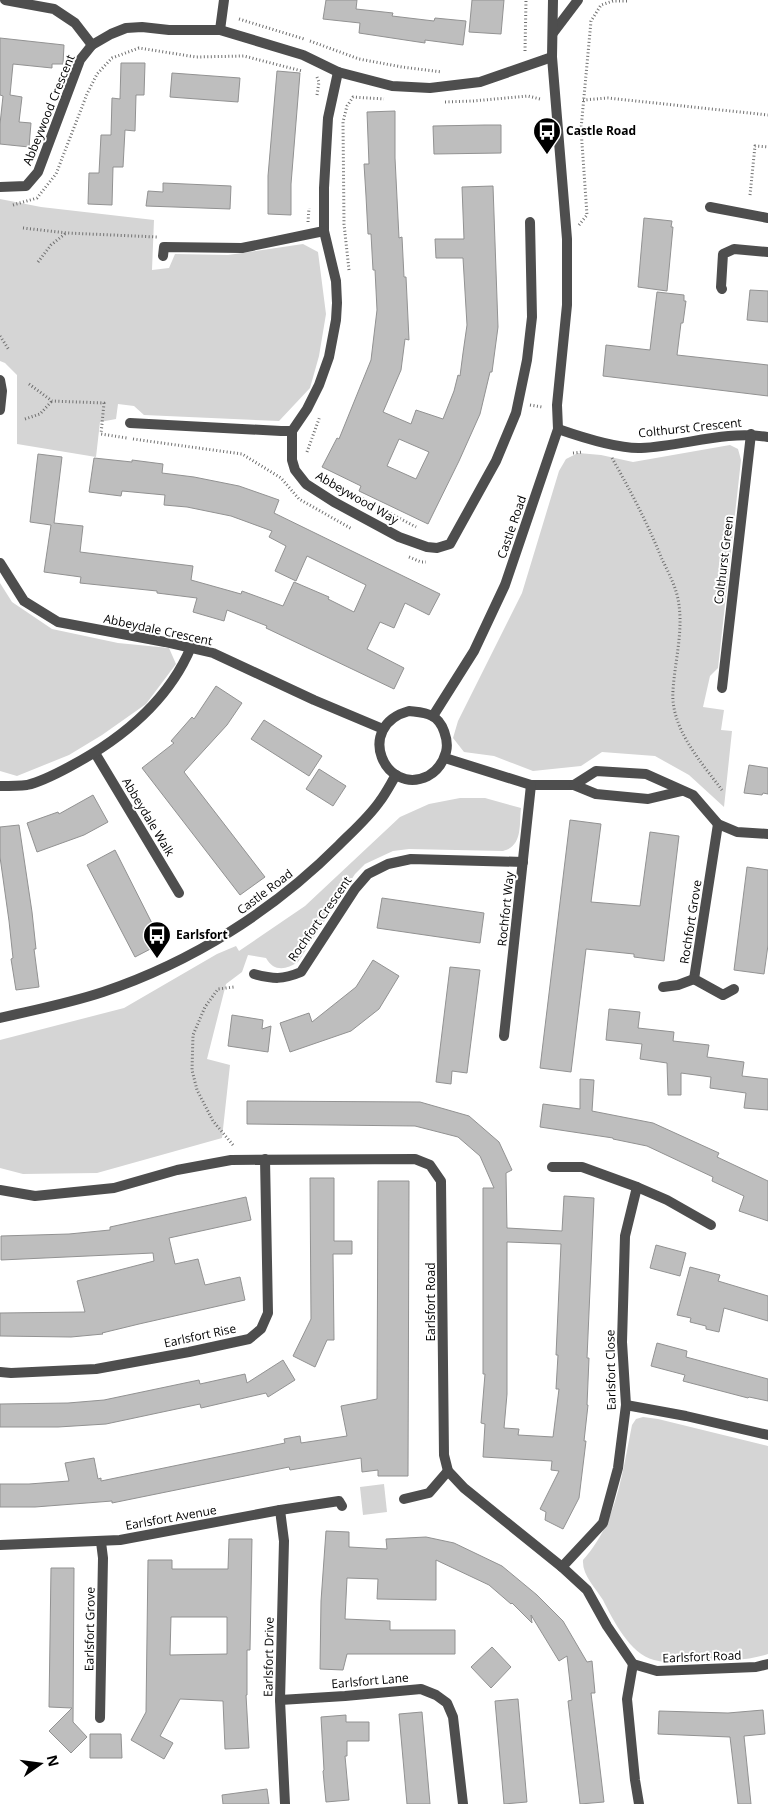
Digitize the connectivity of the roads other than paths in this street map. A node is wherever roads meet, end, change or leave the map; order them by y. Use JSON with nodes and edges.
{"nodes":[{"id":1,"x":5,"y":0,"type":"edge"},
{"id":2,"x":224,"y":0,"type":"edge"},
{"id":3,"x":553,"y":0,"type":"edge"},
{"id":4,"x":578,"y":0,"type":"edge"},
{"id":5,"x":220,"y":30,"type":"junction"},
{"id":6,"x":553,"y":33,"type":"junction"},
{"id":7,"x":92,"y":45,"type":"junction"},
{"id":8,"x":552,"y":57,"type":"junction"},
{"id":9,"x":338,"y":72,"type":"junction"},
{"id":10,"x":0,"y":186,"type":"edge"},
{"id":11,"x":710,"y":206,"type":"dead end"},
{"id":12,"x":768,"y":218,"type":"edge"},
{"id":13,"x":530,"y":222,"type":"dead end"},
{"id":14,"x":324,"y":231,"type":"junction"},
{"id":15,"x":768,"y":252,"type":"edge"},
{"id":16,"x":163,"y":256,"type":"dead end"},
{"id":17,"x":722,"y":289,"type":"dead end"},
{"id":18,"x":0,"y":380,"type":"edge"},
{"id":19,"x":0,"y":410,"type":"edge"},
{"id":20,"x":130,"y":423,"type":"dead end"},
{"id":21,"x":558,"y":429,"type":"junction"},
{"id":22,"x":292,"y":430,"type":"junction"},
{"id":23,"x":751,"y":434,"type":"junction"},
{"id":24,"x":768,"y":437,"type":"edge"},
{"id":25,"x":0,"y":563,"type":"edge"},
{"id":26,"x":191,"y":647,"type":"junction"},
{"id":27,"x":722,"y":688,"type":"dead end"},
{"id":28,"x":433,"y":716,"type":"junction"},
{"id":29,"x":383,"y":729,"type":"junction"},
{"id":30,"x":95,"y":753,"type":"junction"},
{"id":31,"x":444,"y":758,"type":"junction"},
{"id":32,"x":396,"y":774,"type":"junction"},
{"id":33,"x":531,"y":785,"type":"junction"},
{"id":34,"x":574,"y":785,"type":"junction"},
{"id":35,"x":0,"y":786,"type":"edge"},
{"id":36,"x":682,"y":791,"type":"junction"},
{"id":37,"x":718,"y":824,"type":"junction"},
{"id":38,"x":768,"y":834,"type":"edge"},
{"id":39,"x":523,"y":862,"type":"junction"},
{"id":40,"x":179,"y":893,"type":"dead end"},
{"id":41,"x":254,"y":974,"type":"dead end"},
{"id":42,"x":694,"y":979,"type":"junction"},
{"id":43,"x":663,"y":987,"type":"dead end"},
{"id":44,"x":734,"y":989,"type":"dead end"},
{"id":45,"x":0,"y":1018,"type":"edge"},
{"id":46,"x":504,"y":1036,"type":"dead end"},
{"id":47,"x":265,"y":1159,"type":"junction"},
{"id":48,"x":552,"y":1167,"type":"dead end"},
{"id":49,"x":637,"y":1187,"type":"junction"},
{"id":50,"x":0,"y":1190,"type":"edge"},
{"id":51,"x":711,"y":1226,"type":"dead end"},
{"id":52,"x":0,"y":1372,"type":"edge"},
{"id":53,"x":626,"y":1405,"type":"junction"},
{"id":54,"x":768,"y":1435,"type":"edge"},
{"id":55,"x":448,"y":1471,"type":"junction"},
{"id":56,"x":404,"y":1499,"type":"dead end"},
{"id":57,"x":342,"y":1506,"type":"dead end"},
{"id":58,"x":280,"y":1510,"type":"junction"},
{"id":59,"x":100,"y":1542,"type":"junction"},
{"id":60,"x":0,"y":1545,"type":"edge"},
{"id":61,"x":562,"y":1567,"type":"junction"},
{"id":62,"x":633,"y":1664,"type":"junction"},
{"id":63,"x":768,"y":1664,"type":"edge"},
{"id":64,"x":280,"y":1700,"type":"junction"},
{"id":65,"x":100,"y":1718,"type":"dead end"},
{"id":66,"x":285,"y":1804,"type":"edge"},
{"id":67,"x":463,"y":1804,"type":"edge"},
{"id":68,"x":639,"y":1804,"type":"edge"}],
"edges":[{"from":1,"to":7,"type":"street"},
{"from":2,"to":5,"type":"street"},
{"from":3,"to":6,"type":"street","name":"Castle Road"},
{"from":4,"to":6,"type":"street"},
{"from":5,"to":7,"type":"street","name":"Abbeywood Crescent"},
{"from":5,"to":9,"type":"street","name":"Abbeywood Crescent"},
{"from":6,"to":8,"type":"street","name":"Castle Road"},
{"from":7,"to":10,"type":"street","name":"Abbeywood Crescent"},
{"from":8,"to":9,"type":"street","name":"Abbeywood Crescent"},
{"from":8,"to":21,"type":"street","name":"Castle Road"},
{"from":9,"to":14,"type":"street"},
{"from":11,"to":12,"type":"street"},
{"from":13,"to":22,"type":"street","name":"Abbeywood Way"},
{"from":14,"to":16,"type":"street"},
{"from":14,"to":22,"type":"street"},
{"from":15,"to":17,"type":"street"},
{"from":18,"to":19,"type":"street"},
{"from":20,"to":22,"type":"street"},
{"from":21,"to":23,"type":"street","name":"Colthurst Crescent"},
{"from":21,"to":28,"type":"street","name":"Castle Road"},
{"from":23,"to":24,"type":"street","name":"Colthurst Crescent"},
{"from":23,"to":27,"type":"street","name":"Colthurst Green"},
{"from":25,"to":26,"type":"street","name":"Abbeydale Crescent"},
{"from":26,"to":29,"type":"street","name":"Abbeydale Crescent"},
{"from":26,"to":30,"type":"street"},
{"from":28,"to":29,"type":"street"},
{"from":28,"to":31,"type":"street"},
{"from":29,"to":32,"type":"street"},
{"from":30,"to":35,"type":"street"},
{"from":30,"to":40,"type":"street","name":"Abbeydale Walk"},
{"from":31,"to":32,"type":"street"},
{"from":31,"to":33,"type":"street"},
{"from":32,"to":45,"type":"street","name":"Castle Road"},
{"from":33,"to":34,"type":"street"},
{"from":33,"to":39,"type":"street","name":"Rochfort Way"},
{"from":34,"to":36,"type":"street"},
{"from":34,"to":36,"type":"street"},
{"from":36,"to":37,"type":"street"},
{"from":37,"to":38,"type":"street"},
{"from":37,"to":42,"type":"street","name":"Rochfort Grove"},
{"from":39,"to":41,"type":"street","name":"Rochfort Crescent"},
{"from":39,"to":46,"type":"street","name":"Rochfort Way"},
{"from":42,"to":43,"type":"street"},
{"from":42,"to":44,"type":"street","name":"Rochfort Grove"},
{"from":47,"to":50,"type":"street","name":"Earlsfort Road"},
{"from":47,"to":52,"type":"street","name":"Earlsfort Rise"},
{"from":47,"to":55,"type":"street","name":"Earlsfort Road"},
{"from":48,"to":49,"type":"street"},
{"from":49,"to":51,"type":"street"},
{"from":49,"to":53,"type":"street","name":"Earlsfort Close"},
{"from":53,"to":54,"type":"street"},
{"from":53,"to":61,"type":"street","name":"Earlsfort Close"},
{"from":55,"to":56,"type":"street"},
{"from":55,"to":61,"type":"street"},
{"from":57,"to":58,"type":"street","name":"Earlsfort Avenue"},
{"from":58,"to":59,"type":"street","name":"Earlsfort Avenue"},
{"from":58,"to":64,"type":"street","name":"Earlsfort Drive"},
{"from":59,"to":60,"type":"street","name":"Earlsfort Avenue"},
{"from":59,"to":65,"type":"street","name":"Earlsfort Grove"},
{"from":61,"to":62,"type":"street"},
{"from":62,"to":63,"type":"street","name":"Earlsfort Road"},
{"from":62,"to":68,"type":"street"},
{"from":64,"to":66,"type":"street","name":"Earlsfort Drive"},
{"from":64,"to":67,"type":"street","name":"Earlsfort Lane"}]}
